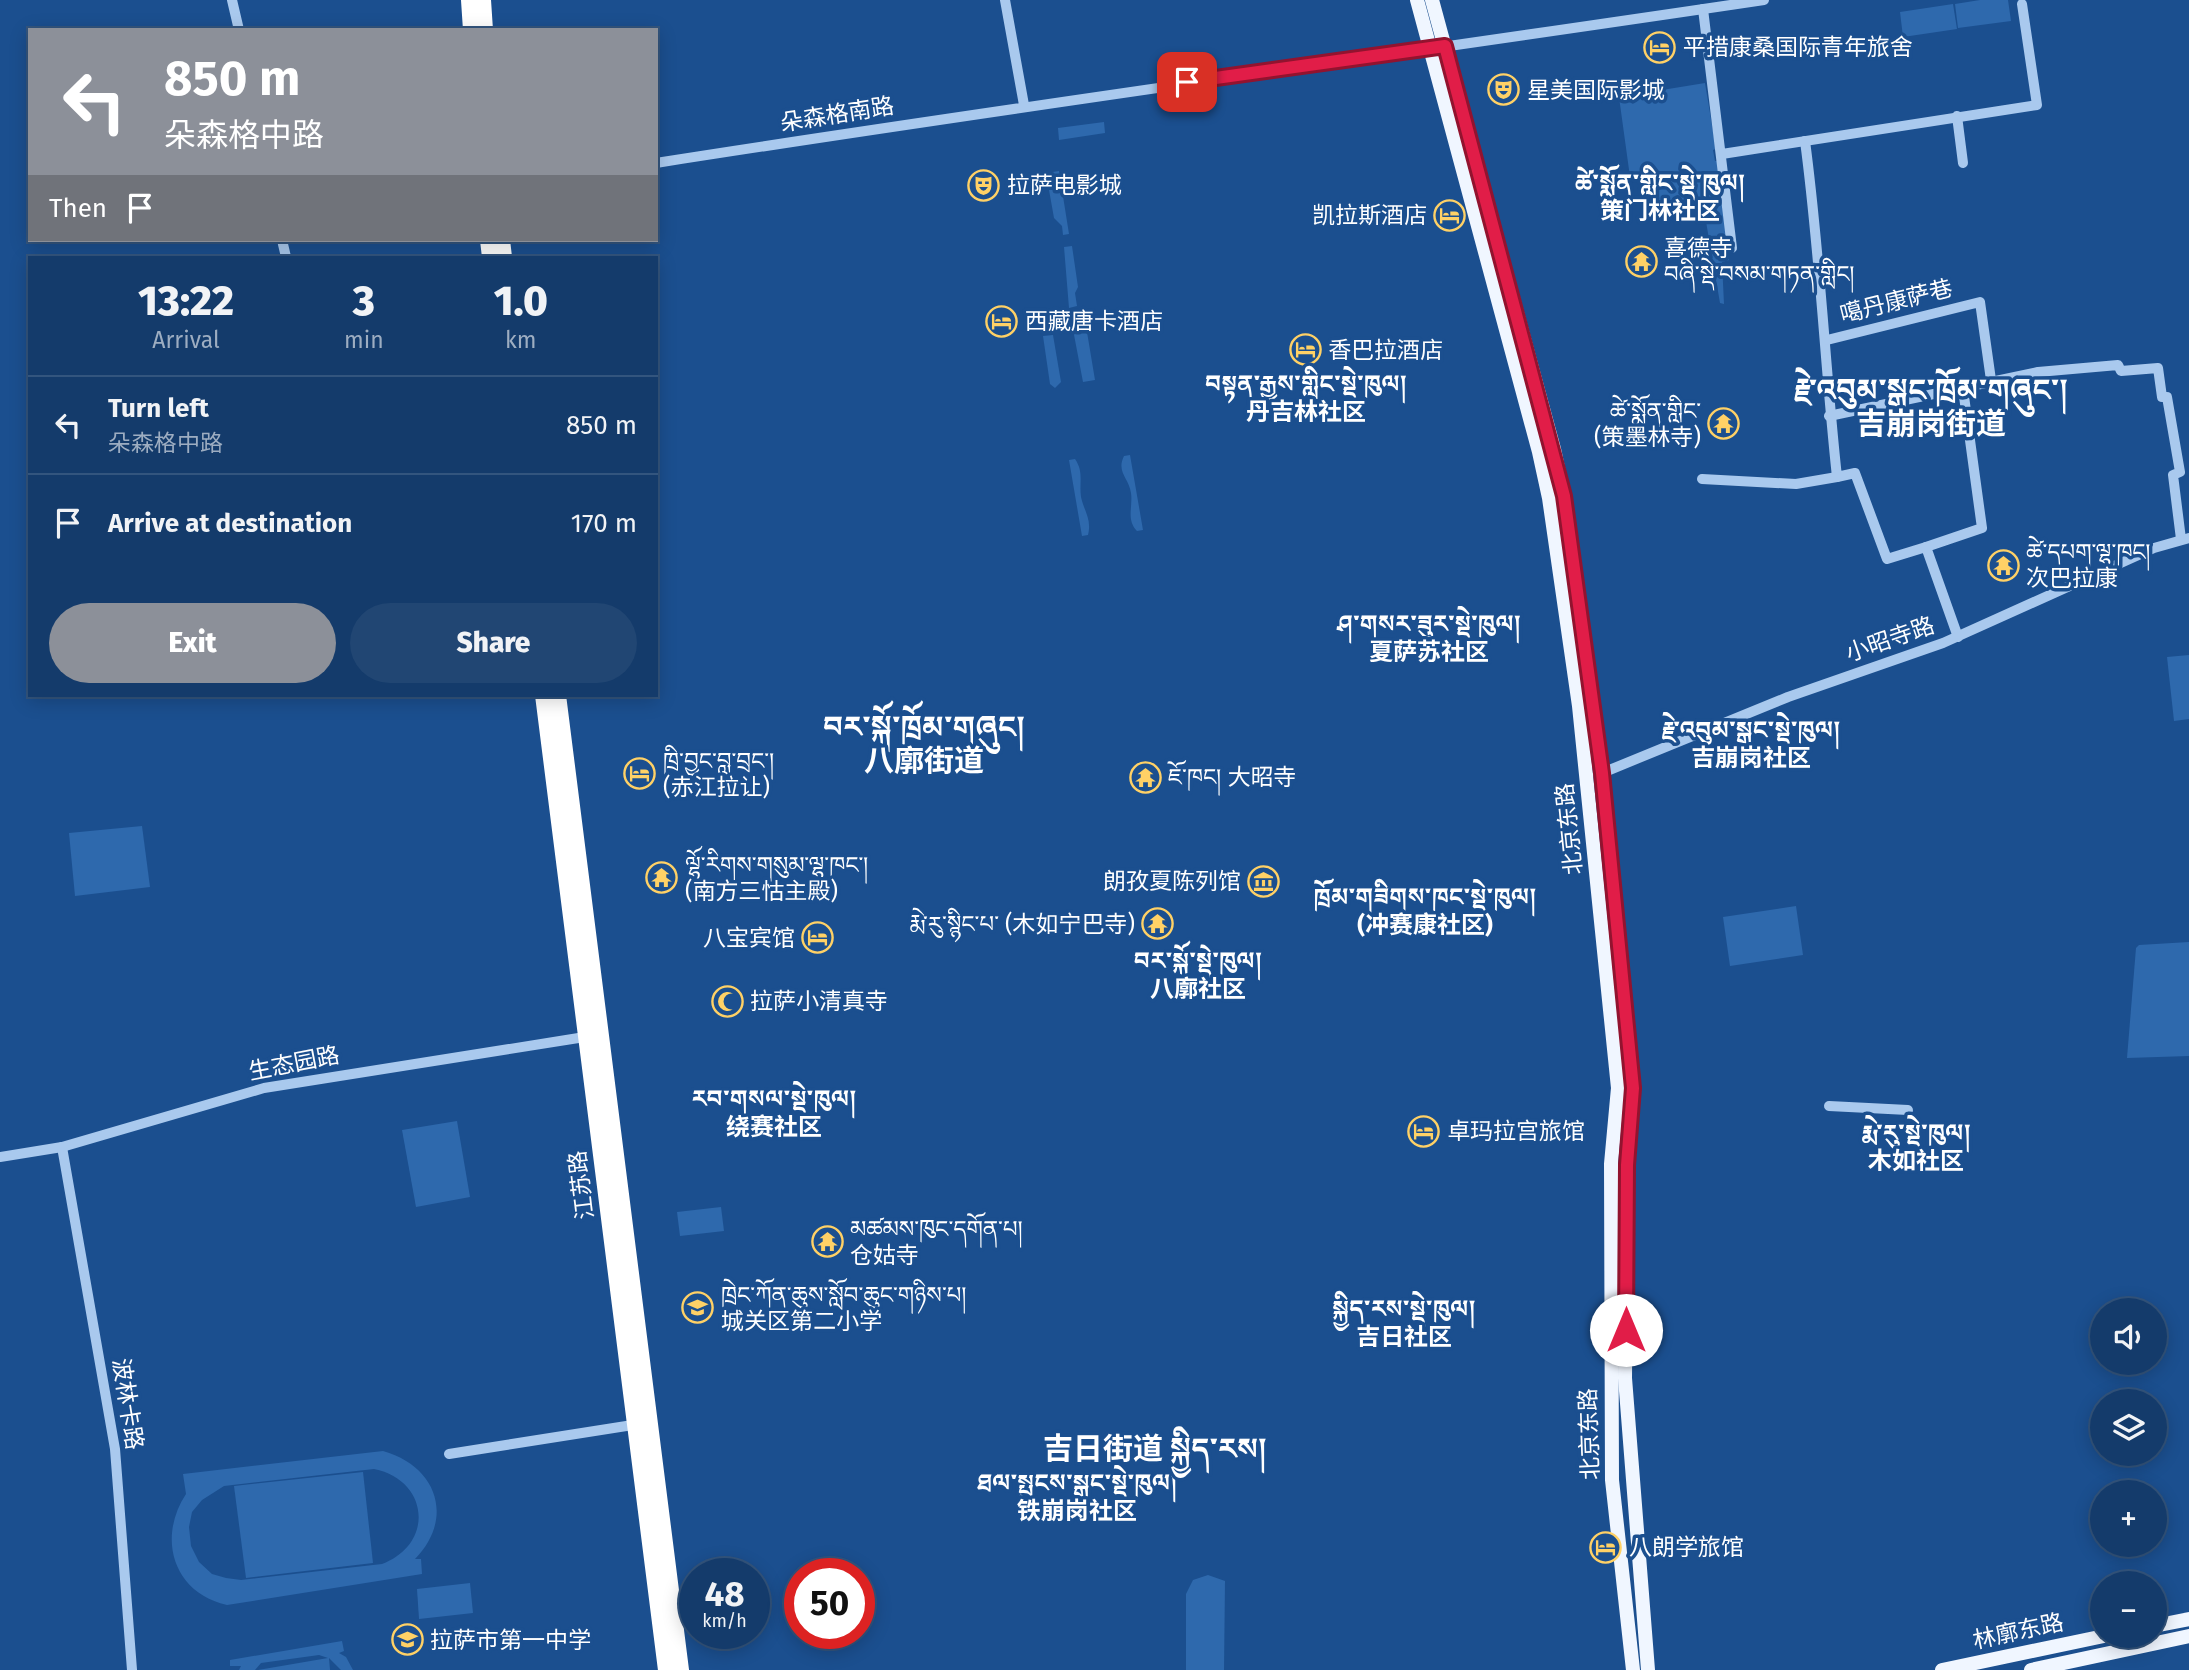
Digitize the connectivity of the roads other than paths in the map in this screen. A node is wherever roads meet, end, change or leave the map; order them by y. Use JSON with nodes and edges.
{"nodes":[{"id":1,"x":232,"y":0,"type":"edge"},
{"id":2,"x":469,"y":0,"type":"edge"},
{"id":3,"x":483,"y":0,"type":"edge"},
{"id":4,"x":1005,"y":0,"type":"edge"},
{"id":5,"x":1417,"y":0,"type":"edge"},
{"id":6,"x":1433,"y":0,"type":"edge"},
{"id":7,"x":1764,"y":0,"type":"edge"},
{"id":8,"x":2022,"y":4,"type":"dead end"},
{"id":9,"x":1703,"y":9,"type":"junction"},
{"id":10,"x":239,"y":28,"type":"edge"},
{"id":11,"x":471,"y":28,"type":"edge"},
{"id":12,"x":485,"y":28,"type":"edge"},
{"id":13,"x":1437,"y":48,"type":"junction"},
{"id":14,"x":1024,"y":105,"type":"junction"},
{"id":15,"x":1957,"y":116,"type":"junction"},
{"id":16,"x":1805,"y":141,"type":"junction"},
{"id":17,"x":1722,"y":154,"type":"junction"},
{"id":18,"x":658,"y":163,"type":"edge"},
{"id":19,"x":1963,"y":163,"type":"dead end"},
{"id":20,"x":1732,"y":248,"type":"dead end"},
{"id":21,"x":1827,"y":340,"type":"junction"},
{"id":22,"x":1991,"y":380,"type":"junction"},
{"id":23,"x":1963,"y":390,"type":"junction"},
{"id":24,"x":1829,"y":416,"type":"junction"},
{"id":25,"x":1837,"y":477,"type":"junction"},
{"id":26,"x":1702,"y":479,"type":"dead end"},
{"id":27,"x":2185,"y":538,"type":"edge"},
{"id":28,"x":1926,"y":547,"type":"junction"},
{"id":29,"x":1958,"y":637,"type":"junction"},
{"id":30,"x":543,"y":697,"type":"edge"},
{"id":31,"x":558,"y":697,"type":"edge"},
{"id":32,"x":1602,"y":773,"type":"junction"},
{"id":33,"x":593,"y":1035,"type":"junction"},
{"id":34,"x":1829,"y":1106,"type":"dead end"},
{"id":35,"x":1908,"y":1110,"type":"dead end"},
{"id":36,"x":62,"y":1147,"type":"junction"},
{"id":37,"x":0,"y":1157,"type":"edge"},
{"id":38,"x":641,"y":1424,"type":"junction"},
{"id":39,"x":449,"y":1454,"type":"dead end"},
{"id":40,"x":2189,"y":1619,"type":"edge"},
{"id":41,"x":2167,"y":1623,"type":"edge"},
{"id":42,"x":2189,"y":1636,"type":"edge"},
{"id":43,"x":2090,"y":1639,"type":"edge"},
{"id":44,"x":132,"y":1670,"type":"edge"},
{"id":45,"x":666,"y":1670,"type":"edge"},
{"id":46,"x":681,"y":1670,"type":"edge"},
{"id":47,"x":1633,"y":1670,"type":"edge"},
{"id":48,"x":1648,"y":1670,"type":"edge"},
{"id":49,"x":1942,"y":1670,"type":"edge"},
{"id":50,"x":2031,"y":1670,"type":"edge"}],
"edges":[{"from":1,"to":10,"type":"street"},
{"from":2,"to":11,"type":"highway"},
{"from":3,"to":12,"type":"highway"},
{"from":4,"to":14,"type":"street"},
{"from":5,"to":13,"type":"main road","name":"北京东路"},
{"from":6,"to":13,"type":"main road","name":"北京东路"},
{"from":7,"to":9,"type":"street","name":"朵森格南路"},
{"from":8,"to":15,"type":"street"},
{"from":9,"to":13,"type":"street","name":"朵森格南路"},
{"from":9,"to":17,"type":"street"},
{"from":13,"to":14,"type":"street","name":"朵森格南路"},
{"from":13,"to":32,"type":"main road","name":"北京东路"},
{"from":13,"to":47,"type":"main road","name":"北京东路"},
{"from":14,"to":18,"type":"street","name":"朵森格南路"},
{"from":15,"to":16,"type":"street"},
{"from":15,"to":19,"type":"street"},
{"from":16,"to":17,"type":"street"},
{"from":16,"to":21,"type":"street"},
{"from":17,"to":20,"type":"street"},
{"from":21,"to":22,"type":"street","name":"噶丹康萨巷"},
{"from":21,"to":24,"type":"street"},
{"from":22,"to":23,"type":"street"},
{"from":22,"to":27,"type":"street"},
{"from":23,"to":24,"type":"street"},
{"from":23,"to":28,"type":"street"},
{"from":24,"to":25,"type":"street"},
{"from":25,"to":26,"type":"street"},
{"from":25,"to":28,"type":"street"},
{"from":27,"to":29,"type":"street","name":"小昭寺路"},
{"from":28,"to":29,"type":"street"},
{"from":29,"to":32,"type":"street","name":"小昭寺路"},
{"from":30,"to":33,"type":"highway","name":"江苏路"},
{"from":31,"to":33,"type":"highway","name":"江苏路"},
{"from":32,"to":48,"type":"main road","name":"北京东路"},
{"from":33,"to":36,"type":"street","name":"生态园路"},
{"from":33,"to":38,"type":"highway","name":"江苏路"},
{"from":34,"to":35,"type":"street"},
{"from":36,"to":37,"type":"street","name":"生态园路"},
{"from":36,"to":44,"type":"street","name":"波林卡路"},
{"from":38,"to":39,"type":"street"},
{"from":38,"to":45,"type":"highway","name":"江苏路"},
{"from":38,"to":46,"type":"highway","name":"江苏路"},
{"from":40,"to":41,"type":"main road"},
{"from":42,"to":50,"type":"main road","name":"林廓东路"},
{"from":43,"to":49,"type":"main road","name":"林廓东路"}]}
